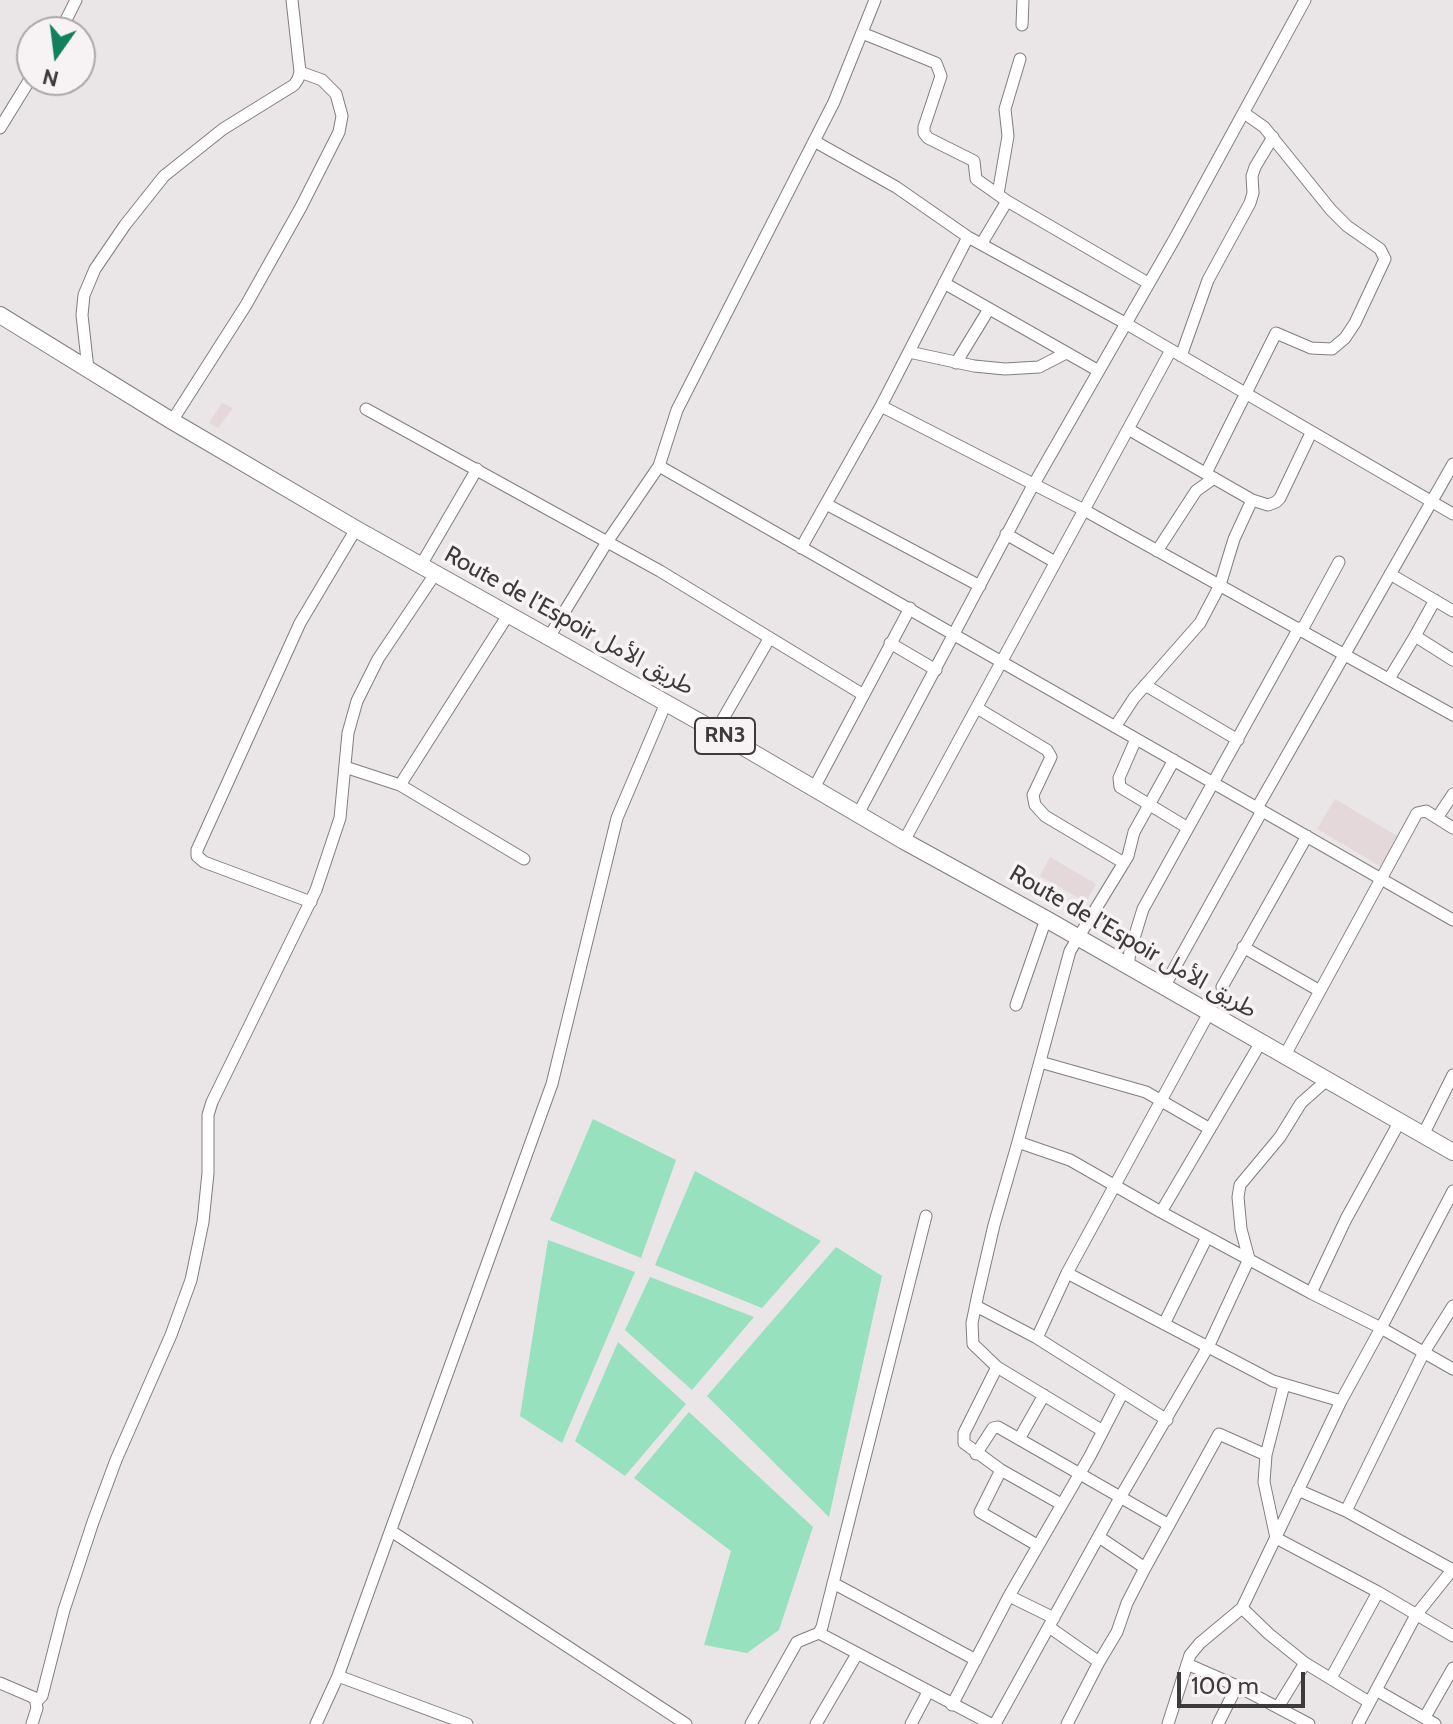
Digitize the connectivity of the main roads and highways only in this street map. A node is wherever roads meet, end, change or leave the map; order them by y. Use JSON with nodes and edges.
{"nodes":[{"id":1,"x":0,"y":315,"type":"edge"},
{"id":2,"x":1453,"y":1152,"type":"edge"}],
"edges":[{"from":1,"to":2,"type":"highway","name":"Route de l’Espoir طريق الأمل","number":"RN3"}]}
